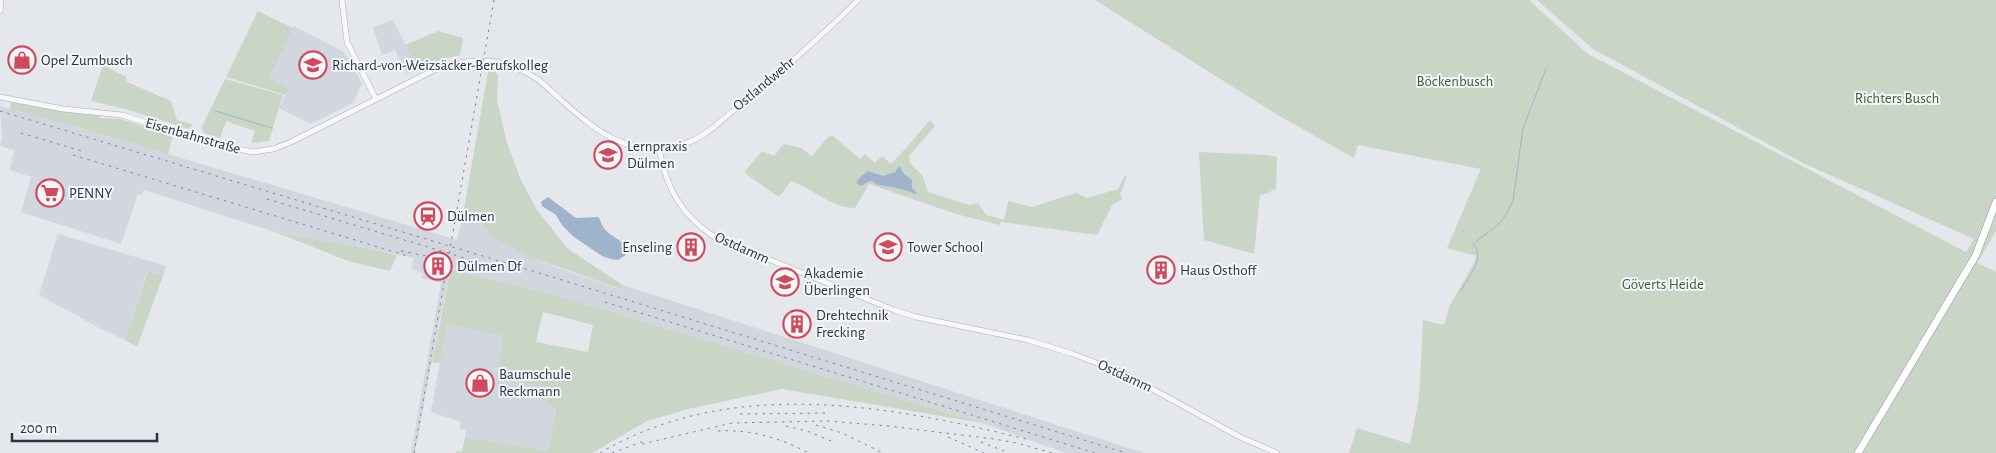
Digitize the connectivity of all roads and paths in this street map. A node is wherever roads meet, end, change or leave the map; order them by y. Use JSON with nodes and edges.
{"nodes":[{"id":1,"x":1,"y":0,"type":"edge"},
{"id":2,"x":342,"y":0,"type":"edge"},
{"id":3,"x":858,"y":0,"type":"edge"},
{"id":4,"x":0,"y":10,"type":"edge"},
{"id":5,"x":0,"y":97,"type":"edge"},
{"id":6,"x":376,"y":99,"type":"junction"},
{"id":7,"x":659,"y":149,"type":"junction"},
{"id":8,"x":1996,"y":202,"type":"edge"},
{"id":9,"x":1277,"y":453,"type":"edge"},
{"id":10,"x":1858,"y":453,"type":"edge"}],
"edges":[{"from":1,"to":4,"type":"street"},
{"from":2,"to":6,"type":"street"},
{"from":3,"to":7,"type":"street","name":"Ostlandwehr"},
{"from":5,"to":6,"type":"street","name":"Eisenbahnstraße"},
{"from":6,"to":7,"type":"street"},
{"from":7,"to":9,"type":"street","name":"Ostdamm"},
{"from":8,"to":10,"type":"highway"}]}
